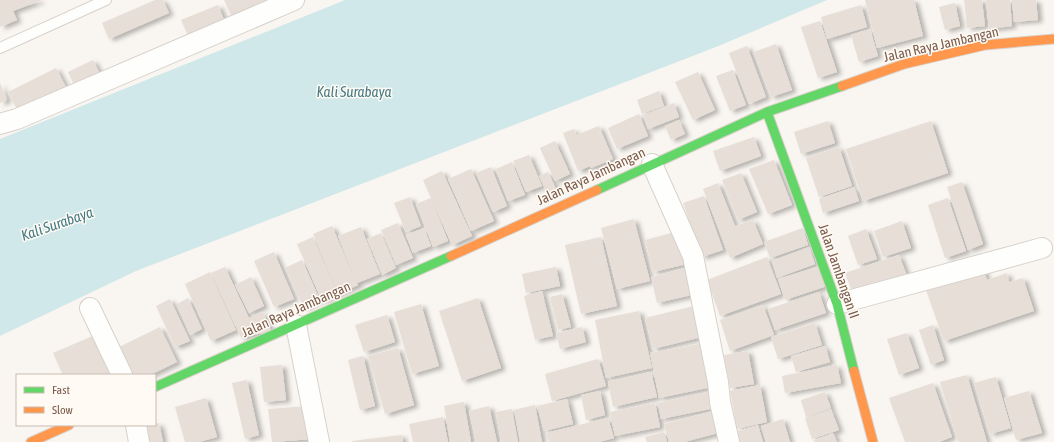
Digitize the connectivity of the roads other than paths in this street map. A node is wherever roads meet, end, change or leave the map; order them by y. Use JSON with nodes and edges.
{"nodes":[{"id":1,"x":106,"y":0,"type":"edge"},
{"id":2,"x":294,"y":0,"type":"edge"},
{"id":3,"x":1054,"y":39,"type":"edge"},
{"id":4,"x":0,"y":48,"type":"edge"},
{"id":5,"x":767,"y":112,"type":"junction"},
{"id":6,"x":0,"y":124,"type":"edge"},
{"id":7,"x":652,"y":164,"type":"junction"},
{"id":8,"x":1042,"y":248,"type":"dead end"},
{"id":9,"x":837,"y":304,"type":"junction"},
{"id":10,"x":90,"y":308,"type":"dead end"},
{"id":11,"x":296,"y":325,"type":"junction"},
{"id":12,"x":122,"y":374,"type":"edge"},
{"id":13,"x":156,"y":387,"type":"edge"},
{"id":14,"x":67,"y":426,"type":"edge"},
{"id":15,"x":136,"y":426,"type":"edge"},
{"id":16,"x":31,"y":442,"type":"edge"},
{"id":17,"x":139,"y":442,"type":"edge"},
{"id":18,"x":319,"y":442,"type":"edge"},
{"id":19,"x":730,"y":442,"type":"edge"},
{"id":20,"x":872,"y":442,"type":"edge"}],
"edges":[{"from":1,"to":4,"type":"lane"},
{"from":2,"to":6,"type":"street"},
{"from":3,"to":5,"type":"main road","name":"Jalan Raya Jambangan"},
{"from":5,"to":7,"type":"main road","name":"Jalan Raya Jambangan"},
{"from":5,"to":9,"type":"main road","name":"Jalan Jambangan II"},
{"from":7,"to":11,"type":"main road","name":"Jalan Raya Jambangan"},
{"from":7,"to":19,"type":"street"},
{"from":8,"to":9,"type":"street"},
{"from":9,"to":20,"type":"main road","name":"Jalan Jambangan II"},
{"from":10,"to":12,"type":"street"},
{"from":11,"to":13,"type":"main road","name":"Jalan Raya Jambangan"},
{"from":11,"to":18,"type":"street"},
{"from":14,"to":16,"type":"main road"},
{"from":15,"to":17,"type":"street"}]}
